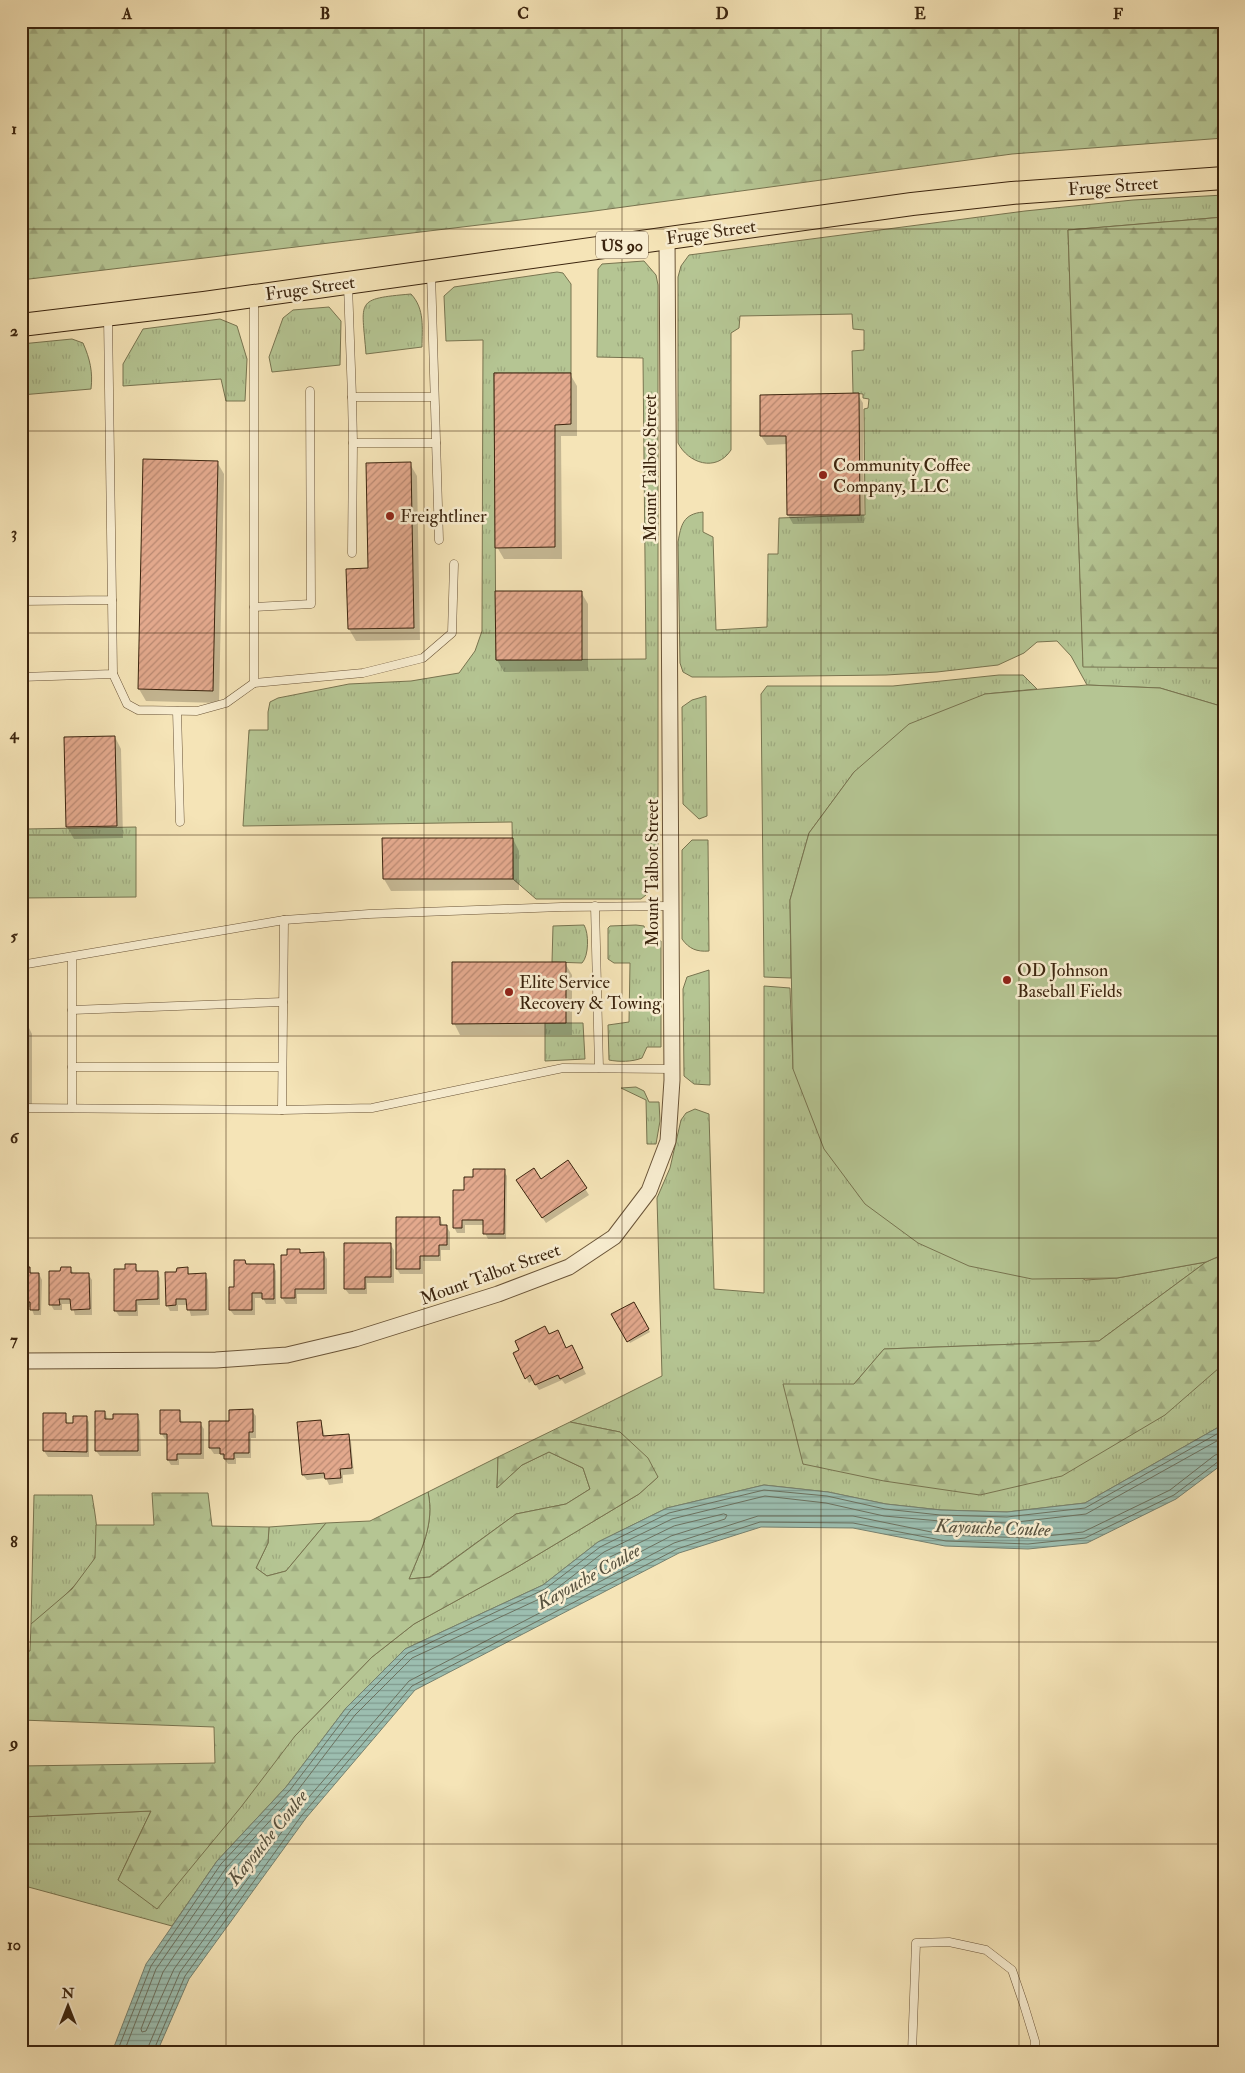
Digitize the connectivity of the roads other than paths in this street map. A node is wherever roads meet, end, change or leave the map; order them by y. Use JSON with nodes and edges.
{"nodes":[{"id":1,"x":1224,"y":178,"type":"edge"},
{"id":2,"x":668,"y":238,"type":"junction"},
{"id":3,"x":431,"y":271,"type":"junction"},
{"id":4,"x":348,"y":283,"type":"junction"},
{"id":5,"x":254,"y":295,"type":"junction"},
{"id":6,"x":108,"y":315,"type":"junction"},
{"id":7,"x":21,"y":325,"type":"edge"},
{"id":8,"x":310,"y":391,"type":"dead end"},
{"id":9,"x":352,"y":397,"type":"junction"},
{"id":10,"x":434,"y":397,"type":"junction"},
{"id":11,"x":353,"y":443,"type":"junction"},
{"id":12,"x":436,"y":443,"type":"junction"},
{"id":13,"x":439,"y":540,"type":"dead end"},
{"id":14,"x":352,"y":554,"type":"dead end"},
{"id":15,"x":454,"y":564,"type":"dead end"},
{"id":16,"x":112,"y":600,"type":"junction"},
{"id":17,"x":21,"y":601,"type":"edge"},
{"id":18,"x":254,"y":606,"type":"junction"},
{"id":19,"x":113,"y":674,"type":"junction"},
{"id":20,"x":21,"y":677,"type":"edge"},
{"id":21,"x":254,"y":683,"type":"junction"},
{"id":22,"x":177,"y":711,"type":"junction"},
{"id":23,"x":180,"y":822,"type":"dead end"},
{"id":24,"x":595,"y":906,"type":"junction"},
{"id":25,"x":670,"y":906,"type":"junction"},
{"id":26,"x":284,"y":920,"type":"junction"},
{"id":27,"x":72,"y":957,"type":"junction"},
{"id":28,"x":21,"y":966,"type":"edge"},
{"id":29,"x":283,"y":1002,"type":"junction"},
{"id":30,"x":72,"y":1010,"type":"junction"},
{"id":31,"x":72,"y":1067,"type":"junction"},
{"id":32,"x":282,"y":1067,"type":"junction"},
{"id":33,"x":599,"y":1068,"type":"junction"},
{"id":34,"x":672,"y":1069,"type":"junction"},
{"id":35,"x":21,"y":1108,"type":"edge"},
{"id":36,"x":72,"y":1108,"type":"junction"},
{"id":37,"x":282,"y":1110,"type":"junction"},
{"id":38,"x":21,"y":1361,"type":"edge"},
{"id":39,"x":912,"y":2052,"type":"edge"},
{"id":40,"x":1035,"y":2052,"type":"edge"}],
"edges":[{"from":1,"to":2,"type":"main road","name":"Fruge Street","number":"US 90"},
{"from":2,"to":3,"type":"main road","name":"Fruge Street","number":"US 90"},
{"from":2,"to":25,"type":"street","name":"Mount Talbot Street"},
{"from":3,"to":4,"type":"main road","name":"Fruge Street","number":"US 90"},
{"from":3,"to":10,"type":"lane"},
{"from":4,"to":5,"type":"main road","name":"Fruge Street","number":"US 90"},
{"from":4,"to":9,"type":"lane"},
{"from":5,"to":6,"type":"main road","name":"Fruge Street","number":"US 90"},
{"from":5,"to":18,"type":"lane"},
{"from":6,"to":7,"type":"main road","name":"Fruge Street","number":"US 90"},
{"from":6,"to":16,"type":"lane"},
{"from":8,"to":18,"type":"lane"},
{"from":9,"to":10,"type":"lane"},
{"from":9,"to":11,"type":"lane"},
{"from":10,"to":12,"type":"lane"},
{"from":11,"to":12,"type":"lane"},
{"from":11,"to":14,"type":"lane"},
{"from":12,"to":13,"type":"lane"},
{"from":15,"to":21,"type":"lane"},
{"from":16,"to":17,"type":"lane"},
{"from":16,"to":19,"type":"lane"},
{"from":18,"to":21,"type":"lane"},
{"from":19,"to":20,"type":"lane"},
{"from":19,"to":22,"type":"lane"},
{"from":21,"to":22,"type":"lane"},
{"from":22,"to":23,"type":"lane"},
{"from":24,"to":25,"type":"lane"},
{"from":24,"to":26,"type":"lane"},
{"from":24,"to":33,"type":"lane"},
{"from":25,"to":34,"type":"street","name":"Mount Talbot Street"},
{"from":26,"to":27,"type":"lane"},
{"from":26,"to":29,"type":"lane"},
{"from":27,"to":28,"type":"lane"},
{"from":27,"to":30,"type":"lane"},
{"from":29,"to":30,"type":"lane"},
{"from":29,"to":32,"type":"lane"},
{"from":30,"to":31,"type":"lane"},
{"from":31,"to":32,"type":"lane"},
{"from":31,"to":36,"type":"lane"},
{"from":32,"to":37,"type":"lane"},
{"from":33,"to":34,"type":"lane"},
{"from":33,"to":37,"type":"lane"},
{"from":34,"to":38,"type":"street","name":"Mount Talbot Street"},
{"from":35,"to":36,"type":"lane"},
{"from":36,"to":37,"type":"lane"},
{"from":39,"to":40,"type":"lane"}]}
